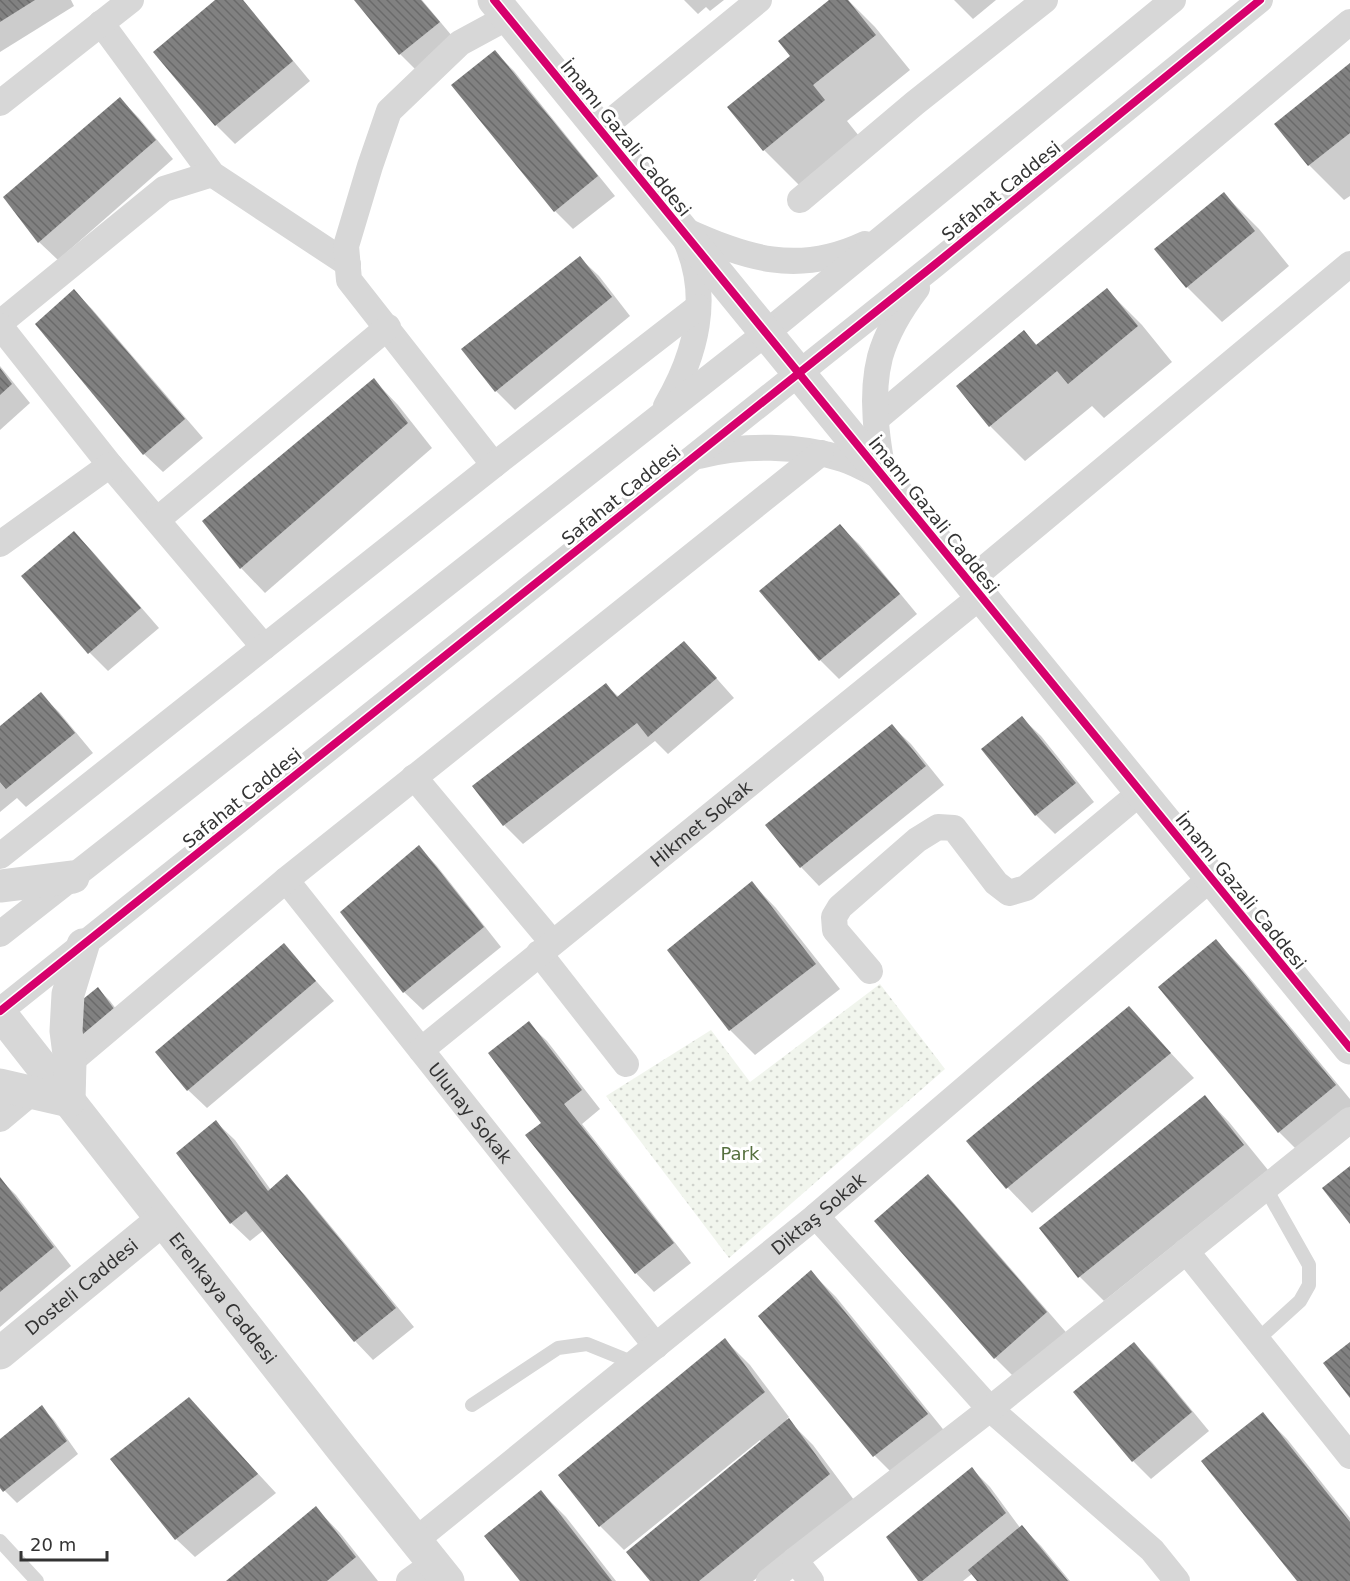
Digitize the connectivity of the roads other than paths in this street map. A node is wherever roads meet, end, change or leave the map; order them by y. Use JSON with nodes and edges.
{"nodes":[{"id":1,"x":131,"y":0,"type":"edge"},
{"id":2,"x":759,"y":0,"type":"edge"},
{"id":3,"x":1045,"y":0,"type":"edge"},
{"id":4,"x":1173,"y":0,"type":"edge"},
{"id":5,"x":1260,"y":0,"type":"edge"},
{"id":6,"x":501,"y":9,"type":"edge"},
{"id":7,"x":1350,"y":22,"type":"edge"},
{"id":8,"x":101,"y":23,"type":"junction"},
{"id":9,"x":0,"y":103,"type":"edge"},
{"id":10,"x":600,"y":130,"type":"junction"},
{"id":11,"x":212,"y":174,"type":"junction"},
{"id":12,"x":800,"y":200,"type":"dead end"},
{"id":13,"x":679,"y":227,"type":"junction"},
{"id":14,"x":894,"y":230,"type":"junction"},
{"id":15,"x":348,"y":264,"type":"junction"},
{"id":16,"x":1350,"y":264,"type":"edge"},
{"id":17,"x":933,"y":266,"type":"junction"},
{"id":18,"x":698,"y":307,"type":"junction"},
{"id":19,"x":0,"y":324,"type":"edge"},
{"id":20,"x":388,"y":327,"type":"junction"},
{"id":21,"x":766,"y":333,"type":"junction"},
{"id":22,"x":798,"y":373,"type":"junction"},
{"id":23,"x":660,"y":417,"type":"junction"},
{"id":24,"x":876,"y":419,"type":"junction"},
{"id":25,"x":821,"y":453,"type":"junction"},
{"id":26,"x":690,"y":459,"type":"junction"},
{"id":27,"x":110,"y":465,"type":"junction"},
{"id":28,"x":494,"y":465,"type":"junction"},
{"id":29,"x":884,"y":478,"type":"junction"},
{"id":30,"x":157,"y":520,"type":"junction"},
{"id":31,"x":0,"y":544,"type":"edge"},
{"id":32,"x":975,"y":589,"type":"junction"},
{"id":33,"x":264,"y":647,"type":"junction"},
{"id":34,"x":414,"y":777,"type":"junction"},
{"id":35,"x":1141,"y":792,"type":"junction"},
{"id":36,"x":0,"y":856,"type":"edge"},
{"id":37,"x":73,"y":878,"type":"junction"},
{"id":38,"x":1211,"y":878,"type":"junction"},
{"id":39,"x":286,"y":880,"type":"junction"},
{"id":40,"x":0,"y":886,"type":"edge"},
{"id":41,"x":0,"y":934,"type":"edge"},
{"id":42,"x":83,"y":945,"type":"junction"},
{"id":43,"x":545,"y":947,"type":"junction"},
{"id":44,"x":870,"y":971,"type":"dead end"},
{"id":45,"x":0,"y":1012,"type":"edge"},
{"id":46,"x":1350,"y":1048,"type":"edge"},
{"id":47,"x":421,"y":1050,"type":"junction"},
{"id":48,"x":70,"y":1062,"type":"junction"},
{"id":49,"x":626,"y":1064,"type":"dead end"},
{"id":50,"x":0,"y":1085,"type":"edge"},
{"id":51,"x":31,"y":1093,"type":"junction"},
{"id":52,"x":69,"y":1101,"type":"junction"},
{"id":53,"x":0,"y":1119,"type":"edge"},
{"id":54,"x":1350,"y":1119,"type":"edge"},
{"id":55,"x":1265,"y":1187,"type":"junction"},
{"id":56,"x":816,"y":1216,"type":"junction"},
{"id":57,"x":162,"y":1220,"type":"junction"},
{"id":58,"x":1186,"y":1251,"type":"junction"},
{"id":59,"x":1257,"y":1340,"type":"junction"},
{"id":60,"x":656,"y":1346,"type":"junction"},
{"id":61,"x":0,"y":1353,"type":"edge"},
{"id":62,"x":634,"y":1363,"type":"junction"},
{"id":63,"x":472,"y":1405,"type":"dead end"},
{"id":64,"x":990,"y":1409,"type":"junction"},
{"id":65,"x":1350,"y":1456,"type":"edge"},
{"id":66,"x":0,"y":1540,"type":"edge"},
{"id":67,"x":795,"y":1560,"type":"junction"},
{"id":68,"x":427,"y":1566,"type":"edge"},
{"id":69,"x":37,"y":1581,"type":"edge"},
{"id":70,"x":769,"y":1581,"type":"edge"},
{"id":71,"x":811,"y":1581,"type":"edge"},
{"id":72,"x":1177,"y":1581,"type":"edge"}],
"edges":[{"from":1,"to":8,"type":"street"},
{"from":2,"to":10,"type":"street"},
{"from":3,"to":12,"type":"street"},
{"from":4,"to":14,"type":"street","name":"Safahat Caddesi"},
{"from":5,"to":17,"type":"street","name":"Safahat Caddesi"},
{"from":6,"to":10,"type":"street","name":"İmamı Gazali Caddesi"},
{"from":6,"to":15,"type":"street"},
{"from":7,"to":24,"type":"street"},
{"from":8,"to":9,"type":"street"},
{"from":8,"to":11,"type":"street"},
{"from":10,"to":13,"type":"street","name":"İmamı Gazali Caddesi"},
{"from":11,"to":15,"type":"street"},
{"from":11,"to":19,"type":"street"},
{"from":13,"to":14,"type":"street"},
{"from":13,"to":18,"type":"street"},
{"from":13,"to":21,"type":"street","name":"İmamı Gazali Caddesi"},
{"from":14,"to":21,"type":"street","name":"Safahat Caddesi"},
{"from":15,"to":20,"type":"street"},
{"from":16,"to":32,"type":"street","name":"Hikmet Sokak"},
{"from":17,"to":22,"type":"street","name":"Safahat Caddesi"},
{"from":17,"to":24,"type":"street"},
{"from":18,"to":23,"type":"street"},
{"from":18,"to":28,"type":"street"},
{"from":19,"to":27,"type":"street"},
{"from":20,"to":28,"type":"street"},
{"from":20,"to":30,"type":"street"},
{"from":21,"to":22,"type":"street","name":"İmamı Gazali Caddesi"},
{"from":21,"to":23,"type":"street","name":"Safahat Caddesi"},
{"from":22,"to":26,"type":"street","name":"Safahat Caddesi"},
{"from":22,"to":29,"type":"street","name":"İmamı Gazali Caddesi"},
{"from":23,"to":37,"type":"street","name":"Safahat Caddesi"},
{"from":24,"to":29,"type":"street"},
{"from":25,"to":26,"type":"street"},
{"from":25,"to":29,"type":"street"},
{"from":25,"to":34,"type":"street"},
{"from":26,"to":42,"type":"street","name":"Safahat Caddesi"},
{"from":27,"to":30,"type":"street"},
{"from":27,"to":31,"type":"street"},
{"from":28,"to":33,"type":"street"},
{"from":29,"to":32,"type":"street","name":"İmamı Gazali Caddesi"},
{"from":30,"to":33,"type":"street"},
{"from":32,"to":35,"type":"street","name":"İmamı Gazali Caddesi"},
{"from":32,"to":43,"type":"street","name":"Hikmet Sokak"},
{"from":33,"to":36,"type":"street"},
{"from":34,"to":39,"type":"street"},
{"from":34,"to":43,"type":"street"},
{"from":35,"to":38,"type":"street","name":"İmamı Gazali Caddesi"},
{"from":35,"to":44,"type":"street"},
{"from":37,"to":40,"type":"street"},
{"from":37,"to":41,"type":"street","name":"Safahat Caddesi"},
{"from":38,"to":46,"type":"street","name":"İmamı Gazali Caddesi"},
{"from":38,"to":56,"type":"street","name":"Diktaş Sokak"},
{"from":39,"to":47,"type":"street","name":"Ulunay Sokak"},
{"from":39,"to":48,"type":"street"},
{"from":42,"to":45,"type":"street","name":"Safahat Caddesi"},
{"from":42,"to":48,"type":"street"},
{"from":43,"to":47,"type":"street","name":"Hikmet Sokak"},
{"from":43,"to":49,"type":"street"},
{"from":45,"to":52,"type":"street","name":"Erenkaya Caddesi"},
{"from":47,"to":60,"type":"street","name":"Ulunay Sokak"},
{"from":48,"to":52,"type":"street"},
{"from":50,"to":51,"type":"street"},
{"from":51,"to":52,"type":"street"},
{"from":51,"to":53,"type":"street"},
{"from":52,"to":57,"type":"street","name":"Erenkaya Caddesi"},
{"from":54,"to":55,"type":"street"},
{"from":55,"to":58,"type":"street"},
{"from":55,"to":59,"type":"lane"},
{"from":56,"to":60,"type":"street","name":"Diktaş Sokak"},
{"from":56,"to":64,"type":"street"},
{"from":57,"to":61,"type":"street","name":"Dosteli Caddesi"},
{"from":57,"to":68,"type":"street","name":"Erenkaya Caddesi"},
{"from":58,"to":59,"type":"street"},
{"from":58,"to":64,"type":"street"},
{"from":59,"to":65,"type":"street"},
{"from":60,"to":62,"type":"street","name":"Diktaş Sokak"},
{"from":62,"to":63,"type":"lane"},
{"from":62,"to":68,"type":"street","name":"Diktaş Sokak"},
{"from":64,"to":67,"type":"street"},
{"from":64,"to":72,"type":"street"},
{"from":66,"to":69,"type":"lane"},
{"from":67,"to":70,"type":"street"},
{"from":67,"to":71,"type":"street"}]}
